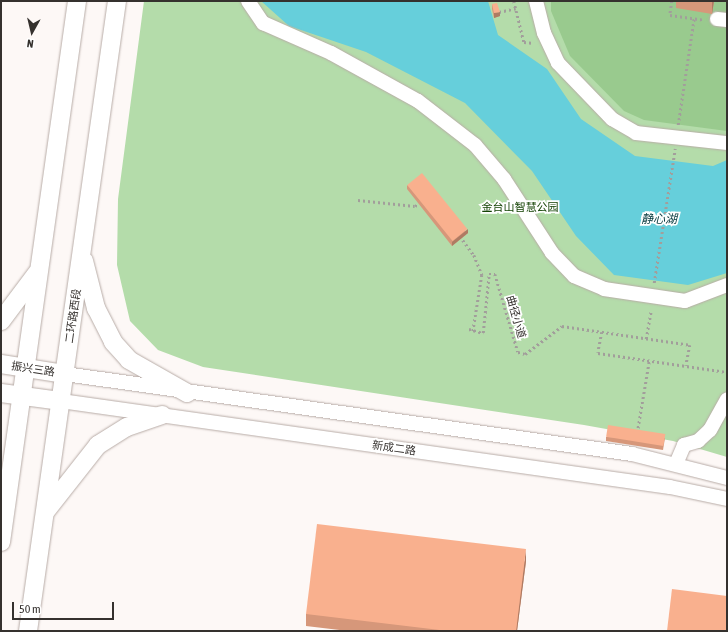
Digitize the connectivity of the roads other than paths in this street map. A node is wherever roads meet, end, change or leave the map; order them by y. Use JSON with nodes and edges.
{"nodes":[{"id":1,"x":77,"y":1,"type":"edge"},
{"id":2,"x":118,"y":1,"type":"edge"},
{"id":3,"x":248,"y":1,"type":"edge"},
{"id":4,"x":536,"y":1,"type":"edge"},
{"id":5,"x":727,"y":143,"type":"edge"},
{"id":6,"x":82,"y":254,"type":"junction"},
{"id":7,"x":39,"y":271,"type":"junction"},
{"id":8,"x":727,"y":285,"type":"edge"},
{"id":9,"x":1,"y":321,"type":"edge"},
{"id":10,"x":1,"y":364,"type":"edge"},
{"id":11,"x":25,"y":368,"type":"junction"},
{"id":12,"x":65,"y":374,"type":"junction"},
{"id":13,"x":1,"y":392,"type":"edge"},
{"id":14,"x":187,"y":393,"type":"junction"},
{"id":15,"x":21,"y":396,"type":"junction"},
{"id":16,"x":727,"y":399,"type":"edge"},
{"id":17,"x":61,"y":401,"type":"junction"},
{"id":18,"x":162,"y":416,"type":"junction"},
{"id":19,"x":676,"y":464,"type":"junction"},
{"id":20,"x":727,"y":478,"type":"edge"},
{"id":21,"x":1,"y":486,"type":"edge"},
{"id":22,"x":727,"y":499,"type":"edge"},
{"id":23,"x":6,"y":504,"type":"junction"},
{"id":24,"x":44,"y":514,"type":"junction"},
{"id":25,"x":1,"y":542,"type":"edge"},
{"id":26,"x":28,"y":631,"type":"edge"}],
"edges":[{"from":1,"to":7,"type":"main road"},
{"from":2,"to":6,"type":"main road","name":"二环路西段"},
{"from":3,"to":8,"type":"street"},
{"from":4,"to":5,"type":"street"},
{"from":6,"to":12,"type":"main road","name":"二环路西段"},
{"from":6,"to":14,"type":"main road"},
{"from":7,"to":9,"type":"main road"},
{"from":7,"to":11,"type":"main road"},
{"from":10,"to":11,"type":"main road","name":"振兴三路"},
{"from":11,"to":12,"type":"main road","name":"振兴三路"},
{"from":11,"to":15,"type":"main road"},
{"from":12,"to":14,"type":"street"},
{"from":12,"to":17,"type":"main road","name":"二环路西段"},
{"from":13,"to":15,"type":"main road"},
{"from":14,"to":19,"type":"street"},
{"from":15,"to":17,"type":"main road"},
{"from":15,"to":23,"type":"main road"},
{"from":16,"to":19,"type":"street"},
{"from":17,"to":18,"type":"street","name":"新成二路"},
{"from":17,"to":24,"type":"main road","name":"二环路西段"},
{"from":18,"to":22,"type":"street","name":"新成二路"},
{"from":18,"to":24,"type":"main road"},
{"from":19,"to":20,"type":"street"},
{"from":21,"to":23,"type":"main road"},
{"from":23,"to":25,"type":"main road"},
{"from":24,"to":26,"type":"main road","name":"二环路西段"}]}
